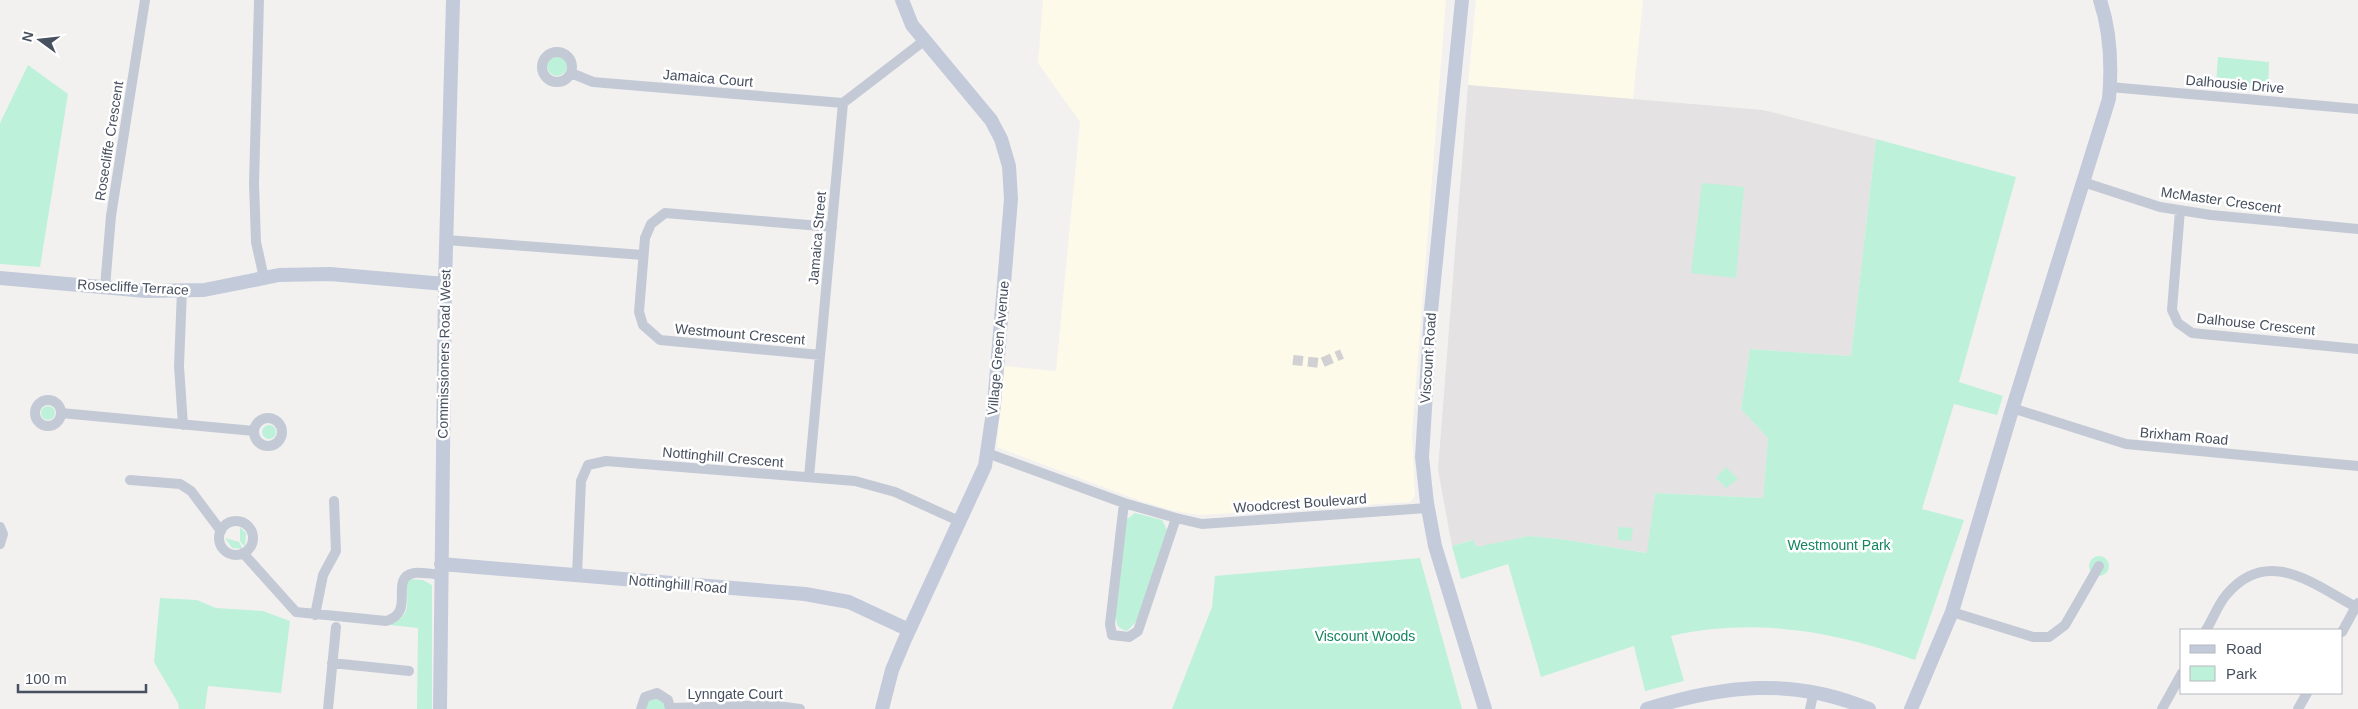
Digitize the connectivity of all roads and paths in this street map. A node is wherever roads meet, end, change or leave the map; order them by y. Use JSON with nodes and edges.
{"nodes":[{"id":1,"x":145,"y":0,"type":"edge"},
{"id":2,"x":259,"y":0,"type":"edge"},
{"id":3,"x":453,"y":0,"type":"edge"},
{"id":4,"x":902,"y":0,"type":"edge"},
{"id":5,"x":1462,"y":0,"type":"edge"},
{"id":6,"x":2100,"y":0,"type":"edge"},
{"id":7,"x":925,"y":40,"type":"junction"},
{"id":8,"x":571,"y":73,"type":"dead end"},
{"id":9,"x":2110,"y":87,"type":"junction"},
{"id":10,"x":843,"y":103,"type":"junction"},
{"id":11,"x":2358,"y":109,"type":"edge"},
{"id":12,"x":2083,"y":182,"type":"junction"},
{"id":13,"x":2180,"y":210,"type":"junction"},
{"id":14,"x":832,"y":227,"type":"junction"},
{"id":15,"x":2358,"y":229,"type":"edge"},
{"id":16,"x":446,"y":240,"type":"junction"},
{"id":17,"x":643,"y":255,"type":"junction"},
{"id":18,"x":0,"y":278,"type":"edge"},
{"id":19,"x":264,"y":278,"type":"junction"},
{"id":20,"x":445,"y":284,"type":"junction"},
{"id":21,"x":105,"y":287,"type":"junction"},
{"id":22,"x":182,"y":290,"type":"junction"},
{"id":23,"x":2358,"y":349,"type":"edge"},
{"id":24,"x":820,"y":355,"type":"junction"},
{"id":25,"x":2012,"y":408,"type":"junction"},
{"id":26,"x":61,"y":413,"type":"dead end"},
{"id":27,"x":183,"y":425,"type":"junction"},
{"id":28,"x":254,"y":431,"type":"dead end"},
{"id":29,"x":987,"y":453,"type":"junction"},
{"id":30,"x":2358,"y":466,"type":"edge"},
{"id":31,"x":808,"y":477,"type":"junction"},
{"id":32,"x":130,"y":480,"type":"dead end"},
{"id":33,"x":334,"y":501,"type":"dead end"},
{"id":34,"x":1124,"y":503,"type":"junction"},
{"id":35,"x":1427,"y":508,"type":"junction"},
{"id":36,"x":1176,"y":518,"type":"junction"},
{"id":37,"x":961,"y":522,"type":"junction"},
{"id":38,"x":0,"y":527,"type":"edge"},
{"id":39,"x":221,"y":531,"type":"junction"},
{"id":40,"x":0,"y":544,"type":"edge"},
{"id":41,"x":243,"y":553,"type":"junction"},
{"id":42,"x":2098,"y":566,"type":"dead end"},
{"id":43,"x":441,"y":569,"type":"junction"},
{"id":44,"x":577,"y":575,"type":"junction"},
{"id":45,"x":2357,"y":605,"type":"edge"},
{"id":46,"x":1952,"y":612,"type":"junction"},
{"id":47,"x":315,"y":615,"type":"junction"},
{"id":48,"x":336,"y":627,"type":"dead end"},
{"id":49,"x":2207,"y":629,"type":"edge"},
{"id":50,"x":909,"y":630,"type":"junction"},
{"id":51,"x":2343,"y":630,"type":"edge"},
{"id":52,"x":332,"y":664,"type":"junction"},
{"id":53,"x":409,"y":671,"type":"dead end"},
{"id":54,"x":2180,"y":677,"type":"edge"},
{"id":55,"x":1814,"y":691,"type":"junction"},
{"id":56,"x":2306,"y":694,"type":"edge"},
{"id":57,"x":670,"y":708,"type":"edge"},
{"id":58,"x":328,"y":709,"type":"edge"},
{"id":59,"x":440,"y":709,"type":"edge"},
{"id":60,"x":640,"y":709,"type":"edge"},
{"id":61,"x":800,"y":709,"type":"edge"},
{"id":62,"x":882,"y":709,"type":"edge"},
{"id":63,"x":1484,"y":709,"type":"edge"},
{"id":64,"x":1647,"y":709,"type":"edge"},
{"id":65,"x":1810,"y":709,"type":"edge"},
{"id":66,"x":1869,"y":709,"type":"edge"},
{"id":67,"x":1911,"y":709,"type":"edge"},
{"id":68,"x":2162,"y":709,"type":"edge"},
{"id":69,"x":2298,"y":709,"type":"edge"}],
"edges":[{"from":1,"to":21,"type":"street","name":"Rosecliffe Crescent"},
{"from":2,"to":19,"type":"street"},
{"from":3,"to":16,"type":"street","name":"Commissioners Road West"},
{"from":4,"to":7,"type":"street","name":"Village Green Avenue"},
{"from":5,"to":35,"type":"street","name":"Viscount Road"},
{"from":6,"to":9,"type":"street"},
{"from":7,"to":10,"type":"street"},
{"from":7,"to":29,"type":"street","name":"Village Green Avenue"},
{"from":8,"to":10,"type":"street","name":"Jamaica Court"},
{"from":9,"to":11,"type":"street","name":"Dalhousie Drive"},
{"from":9,"to":12,"type":"street"},
{"from":10,"to":14,"type":"street","name":"Jamaica Street"},
{"from":12,"to":13,"type":"street","name":"McMaster Crescent"},
{"from":12,"to":25,"type":"street"},
{"from":13,"to":15,"type":"street","name":"McMaster Crescent"},
{"from":13,"to":23,"type":"street","name":"Dalhouse Crescent"},
{"from":14,"to":17,"type":"street","name":"Westmount Crescent"},
{"from":14,"to":24,"type":"street","name":"Jamaica Street"},
{"from":16,"to":17,"type":"street"},
{"from":16,"to":20,"type":"street","name":"Commissioners Road West"},
{"from":17,"to":24,"type":"street","name":"Westmount Crescent"},
{"from":18,"to":21,"type":"street","name":"Rosecliffe Terrace"},
{"from":19,"to":20,"type":"street","name":"Rosecliffe Terrace"},
{"from":19,"to":22,"type":"street","name":"Rosecliffe Terrace"},
{"from":20,"to":43,"type":"street","name":"Commissioners Road West"},
{"from":21,"to":22,"type":"street","name":"Rosecliffe Terrace"},
{"from":22,"to":27,"type":"street"},
{"from":24,"to":31,"type":"street","name":"Jamaica Street"},
{"from":25,"to":30,"type":"street","name":"Brixham Road"},
{"from":25,"to":46,"type":"street"},
{"from":26,"to":27,"type":"street"},
{"from":27,"to":28,"type":"street"},
{"from":29,"to":34,"type":"street","name":"Woodcrest Boulevard"},
{"from":29,"to":37,"type":"street","name":"Village Green Avenue"},
{"from":31,"to":37,"type":"street","name":"Nottinghill Crescent"},
{"from":31,"to":44,"type":"street","name":"Nottinghill Crescent"},
{"from":32,"to":39,"type":"street"},
{"from":33,"to":47,"type":"street"},
{"from":34,"to":36,"type":"street","name":"Woodcrest Boulevard"},
{"from":34,"to":36,"type":"street"},
{"from":35,"to":36,"type":"street","name":"Woodcrest Boulevard"},
{"from":35,"to":63,"type":"street","name":"Viscount Road"},
{"from":37,"to":50,"type":"street","name":"Village Green Avenue"},
{"from":38,"to":40,"type":"street"},
{"from":39,"to":41,"type":"street"},
{"from":39,"to":41,"type":"street"},
{"from":41,"to":47,"type":"street"},
{"from":42,"to":46,"type":"street"},
{"from":43,"to":44,"type":"street","name":"Nottinghill Road"},
{"from":43,"to":47,"type":"street"},
{"from":43,"to":59,"type":"street","name":"Commissioners Road West"},
{"from":44,"to":50,"type":"street","name":"Nottinghill Road"},
{"from":45,"to":49,"type":"street"},
{"from":45,"to":51,"type":"street"},
{"from":46,"to":67,"type":"street"},
{"from":48,"to":52,"type":"street"},
{"from":50,"to":62,"type":"street","name":"Village Green Avenue"},
{"from":52,"to":53,"type":"street"},
{"from":52,"to":58,"type":"street"},
{"from":54,"to":68,"type":"street"},
{"from":55,"to":64,"type":"street"},
{"from":55,"to":65,"type":"street"},
{"from":55,"to":66,"type":"street"},
{"from":56,"to":69,"type":"street"},
{"from":57,"to":60,"type":"street","name":"Lynngate Court"},
{"from":57,"to":61,"type":"street","name":"Lynngate Court"}]}
